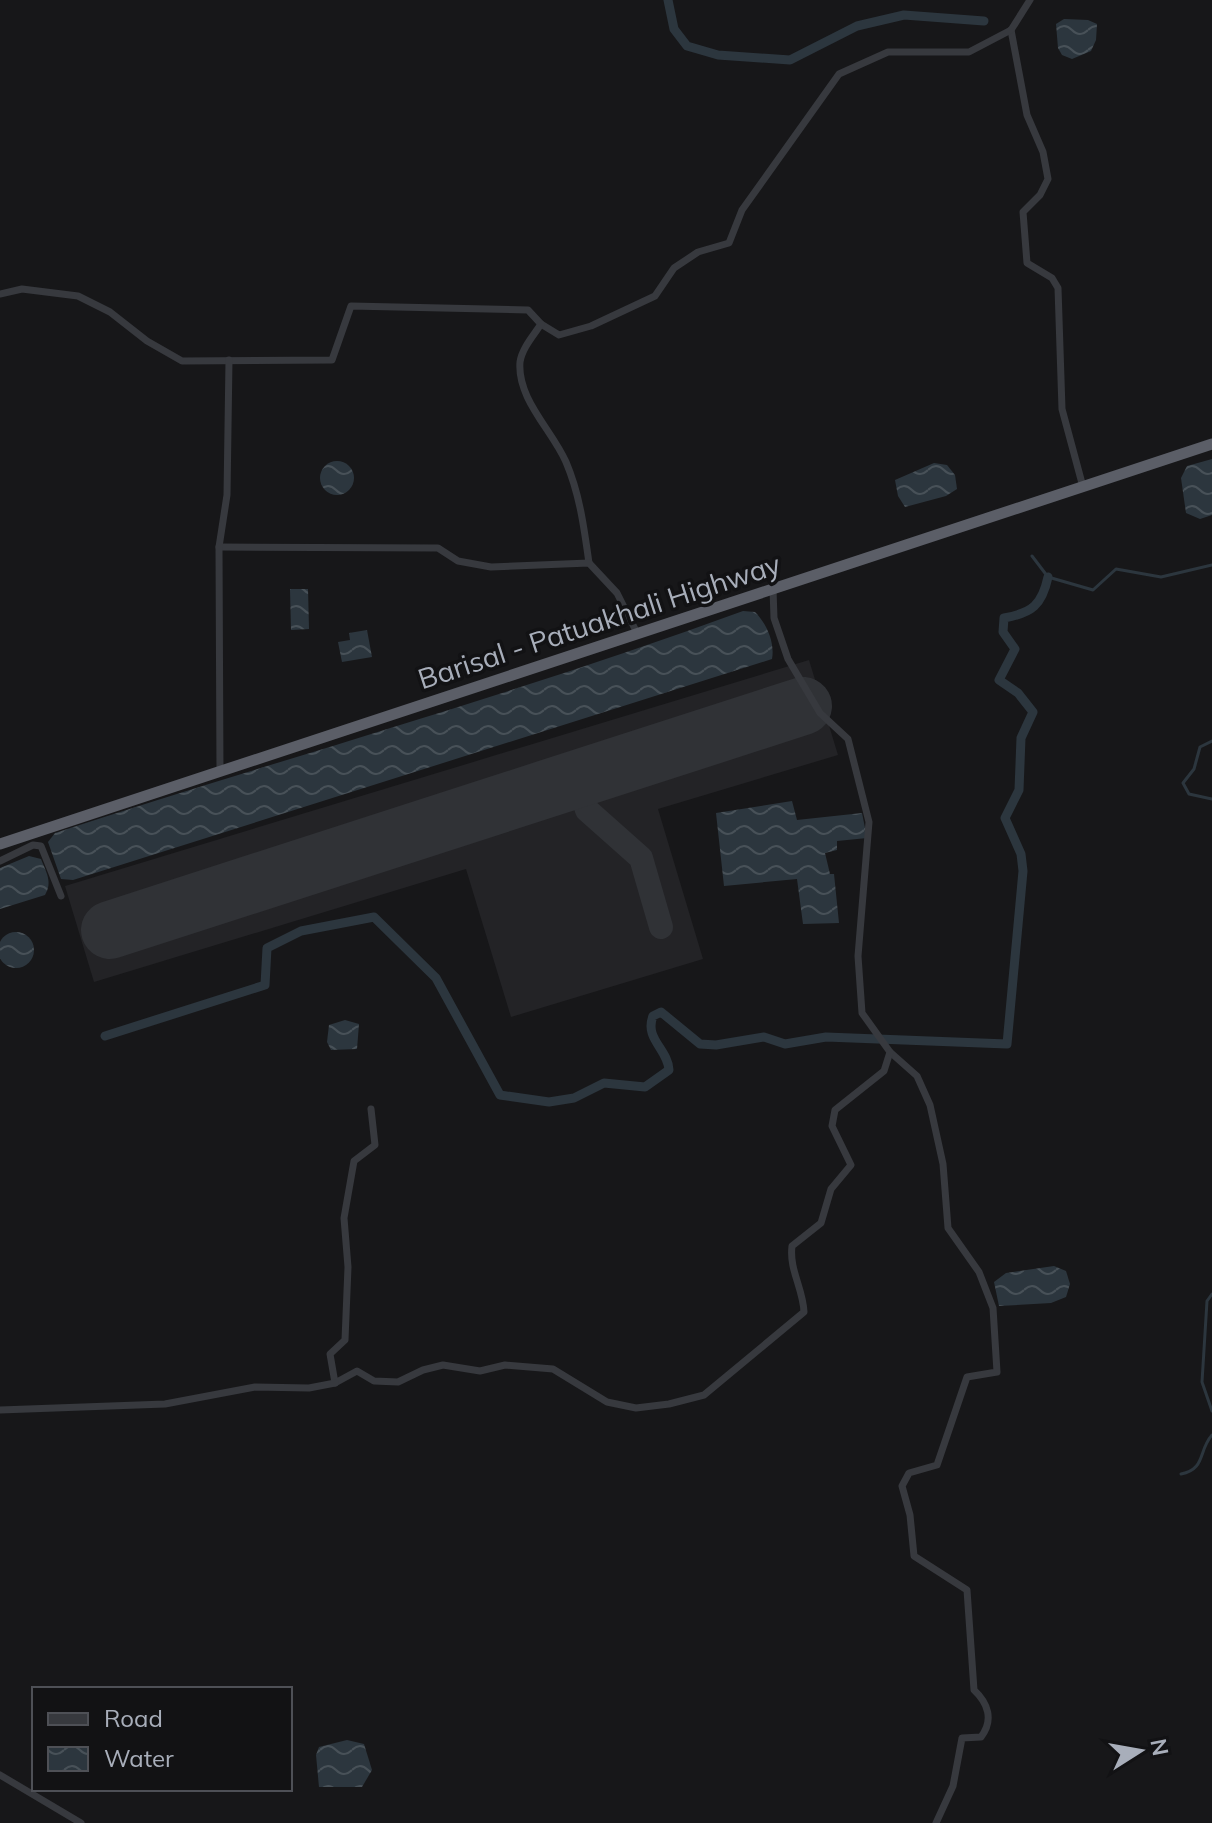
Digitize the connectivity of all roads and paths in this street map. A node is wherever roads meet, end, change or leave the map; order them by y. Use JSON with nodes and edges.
{"nodes":[{"id":1,"x":1030,"y":0,"type":"edge"},
{"id":2,"x":1011,"y":30,"type":"junction"},
{"id":3,"x":0,"y":294,"type":"edge"},
{"id":4,"x":541,"y":324,"type":"junction"},
{"id":5,"x":229,"y":360,"type":"junction"},
{"id":6,"x":1212,"y":444,"type":"edge"},
{"id":7,"x":1083,"y":487,"type":"junction"},
{"id":8,"x":219,"y":547,"type":"junction"},
{"id":9,"x":589,"y":563,"type":"junction"},
{"id":10,"x":773,"y":589,"type":"junction"},
{"id":11,"x":637,"y":633,"type":"junction"},
{"id":12,"x":220,"y":772,"type":"junction"},
{"id":13,"x":0,"y":844,"type":"edge"},
{"id":14,"x":0,"y":861,"type":"edge"},
{"id":15,"x":61,"y":896,"type":"dead end"},
{"id":16,"x":890,"y":1052,"type":"junction"},
{"id":17,"x":371,"y":1109,"type":"dead end"},
{"id":18,"x":335,"y":1383,"type":"junction"},
{"id":19,"x":0,"y":1410,"type":"edge"},
{"id":20,"x":0,"y":1775,"type":"edge"},
{"id":21,"x":81,"y":1823,"type":"edge"},
{"id":22,"x":936,"y":1823,"type":"edge"}],
"edges":[{"from":1,"to":2,"type":"street"},
{"from":2,"to":4,"type":"street"},
{"from":2,"to":7,"type":"street"},
{"from":3,"to":5,"type":"street"},
{"from":4,"to":5,"type":"street"},
{"from":4,"to":9,"type":"street"},
{"from":5,"to":8,"type":"street"},
{"from":6,"to":7,"type":"highway","name":"Barisal - Patuakhali Highway"},
{"from":7,"to":10,"type":"highway","name":"Barisal - Patuakhali Highway"},
{"from":8,"to":9,"type":"street"},
{"from":8,"to":12,"type":"street"},
{"from":9,"to":11,"type":"street"},
{"from":10,"to":11,"type":"highway","name":"Barisal - Patuakhali Highway"},
{"from":10,"to":16,"type":"street"},
{"from":11,"to":12,"type":"highway","name":"Barisal - Patuakhali Highway"},
{"from":12,"to":13,"type":"highway","name":"Barisal - Patuakhali Highway"},
{"from":14,"to":15,"type":"street"},
{"from":16,"to":18,"type":"street"},
{"from":16,"to":22,"type":"street"},
{"from":17,"to":18,"type":"street"},
{"from":18,"to":19,"type":"street"},
{"from":20,"to":21,"type":"street"}]}
